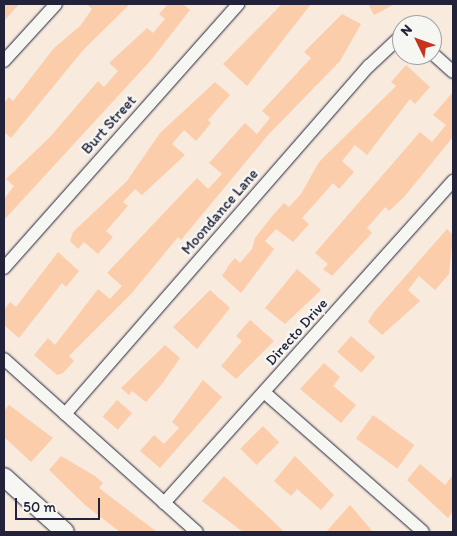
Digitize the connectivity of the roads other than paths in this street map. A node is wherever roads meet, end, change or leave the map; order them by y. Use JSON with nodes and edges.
{"nodes":[{"id":1,"x":56,"y":4,"type":"edge"},
{"id":2,"x":230,"y":6,"type":"edge"},
{"id":3,"x":392,"y":44,"type":"edge"},
{"id":4,"x":4,"y":61,"type":"edge"},
{"id":5,"x":442,"y":62,"type":"edge"},
{"id":6,"x":453,"y":72,"type":"edge"},
{"id":7,"x":453,"y":181,"type":"edge"},
{"id":8,"x":4,"y":268,"type":"edge"},
{"id":9,"x":4,"y":359,"type":"edge"},
{"id":10,"x":265,"y":393,"type":"junction"},
{"id":11,"x":65,"y":414,"type":"junction"},
{"id":12,"x":4,"y":477,"type":"edge"},
{"id":13,"x":164,"y":503,"type":"junction"},
{"id":14,"x":65,"y":532,"type":"edge"},
{"id":15,"x":197,"y":532,"type":"edge"},
{"id":16,"x":423,"y":532,"type":"edge"}],
"edges":[{"from":1,"to":4,"type":"street"},
{"from":2,"to":8,"type":"street","name":"Burt Street"},
{"from":3,"to":11,"type":"street","name":"Moondance Lane"},
{"from":5,"to":6,"type":"street"},
{"from":7,"to":10,"type":"street","name":"Directo Drive"},
{"from":9,"to":11,"type":"street"},
{"from":10,"to":13,"type":"street","name":"Directo Drive"},
{"from":10,"to":16,"type":"street"},
{"from":11,"to":13,"type":"street"},
{"from":12,"to":14,"type":"street"},
{"from":13,"to":15,"type":"street"}]}
